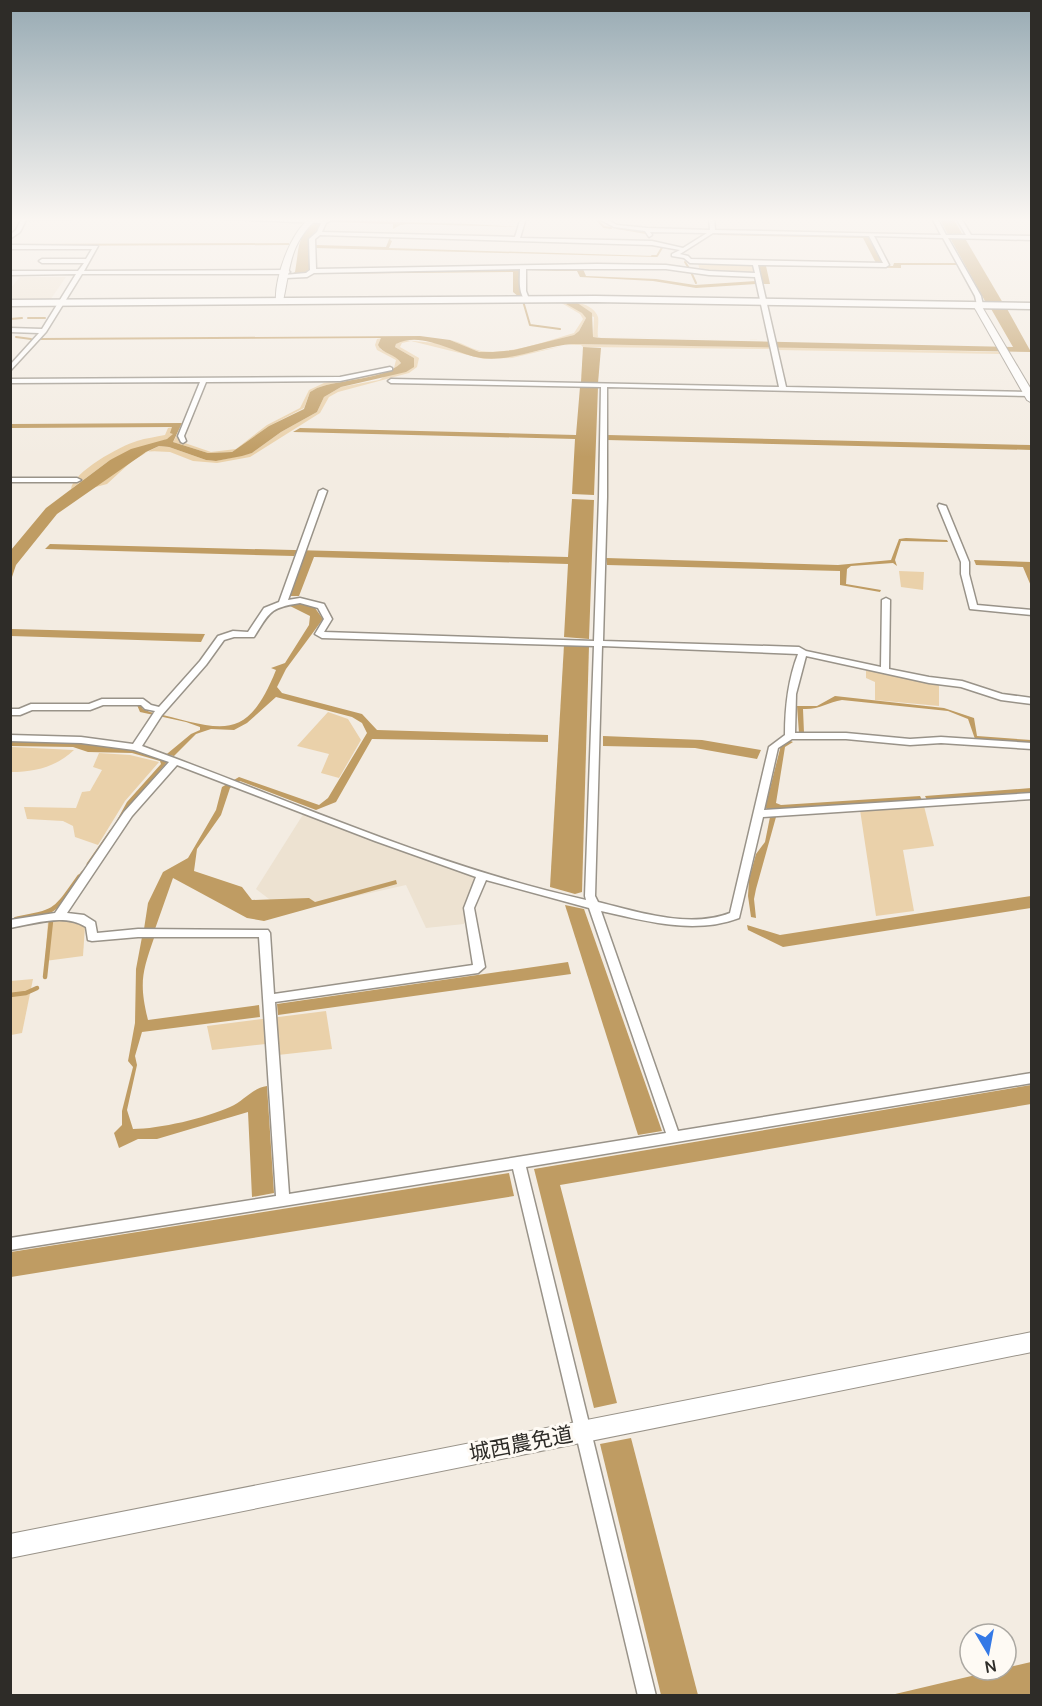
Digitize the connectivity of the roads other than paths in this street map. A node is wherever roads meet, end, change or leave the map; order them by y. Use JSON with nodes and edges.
{"nodes":[{"id":1,"x":65,"y":298,"type":"edge"},
{"id":2,"x":280,"y":298,"type":"edge"},
{"id":3,"x":763,"y":298,"type":"edge"},
{"id":4,"x":978,"y":298,"type":"edge"},
{"id":5,"x":526,"y":299,"type":"joint"},
{"id":6,"x":279,"y":301,"type":"junction"},
{"id":7,"x":764,"y":301,"type":"junction"},
{"id":8,"x":10,"y":303,"type":"edge"},
{"id":9,"x":62,"y":303,"type":"junction"},
{"id":10,"x":979,"y":305,"type":"junction"},
{"id":11,"x":1032,"y":306,"type":"edge"},
{"id":12,"x":10,"y":330,"type":"edge"},
{"id":13,"x":44,"y":331,"type":"junction"},
{"id":14,"x":10,"y":369,"type":"edge"},
{"id":15,"x":390,"y":369,"type":"dead end"},
{"id":16,"x":204,"y":380,"type":"junction"},
{"id":17,"x":10,"y":381,"type":"edge"},
{"id":18,"x":391,"y":381,"type":"dead end"},
{"id":19,"x":604,"y":386,"type":"junction"},
{"id":20,"x":783,"y":389,"type":"junction"},
{"id":21,"x":1030,"y":396,"type":"edge"},
{"id":22,"x":183,"y":441,"type":"dead end"},
{"id":23,"x":10,"y":480,"type":"edge"},
{"id":24,"x":77,"y":480,"type":"dead end"},
{"id":25,"x":323,"y":491,"type":"dead end"},
{"id":26,"x":942,"y":506,"type":"dead end"},
{"id":27,"x":886,"y":600,"type":"dead end"},
{"id":28,"x":283,"y":603,"type":"junction"},
{"id":29,"x":1032,"y":613,"type":"edge"},
{"id":30,"x":597,"y":643,"type":"junction"},
{"id":31,"x":803,"y":653,"type":"junction"},
{"id":32,"x":885,"y":670,"type":"junction"},
{"id":33,"x":1032,"y":701,"type":"edge"},
{"id":34,"x":10,"y":712,"type":"edge"},
{"id":35,"x":159,"y":713,"type":"junction"},
{"id":36,"x":790,"y":736,"type":"junction"},
{"id":37,"x":10,"y":738,"type":"edge"},
{"id":38,"x":1032,"y":746,"type":"edge"},
{"id":39,"x":136,"y":747,"type":"junction"},
{"id":40,"x":168,"y":758,"type":"junction"},
{"id":41,"x":1032,"y":796,"type":"edge"},
{"id":42,"x":759,"y":814,"type":"junction"},
{"id":43,"x":482,"y":876,"type":"junction"},
{"id":44,"x":592,"y":906,"type":"junction"},
{"id":45,"x":58,"y":916,"type":"junction"},
{"id":46,"x":10,"y":924,"type":"edge"},
{"id":47,"x":268,"y":999,"type":"junction"},
{"id":48,"x":1032,"y":1077,"type":"edge"},
{"id":49,"x":674,"y":1137,"type":"junction"},
{"id":50,"x":518,"y":1163,"type":"junction"},
{"id":51,"x":283,"y":1200,"type":"junction"},
{"id":52,"x":10,"y":1244,"type":"edge"},
{"id":53,"x":1032,"y":1342,"type":"edge"},
{"id":54,"x":583,"y":1431,"type":"junction"},
{"id":55,"x":10,"y":1546,"type":"edge"},
{"id":56,"x":647,"y":1695,"type":"edge"}],
"edges":[{"from":1,"to":9,"type":"street"},
{"from":2,"to":6,"type":"street"},
{"from":3,"to":7,"type":"street"},
{"from":4,"to":10,"type":"street"},
{"from":5,"to":6,"type":"main road"},
{"from":5,"to":7,"type":"main road"},
{"from":6,"to":9,"type":"main road"},
{"from":7,"to":10,"type":"main road"},
{"from":7,"to":20,"type":"street"},
{"from":8,"to":9,"type":"main road"},
{"from":9,"to":13,"type":"street"},
{"from":10,"to":11,"type":"main road"},
{"from":10,"to":21,"type":"street"},
{"from":12,"to":13,"type":"street"},
{"from":13,"to":14,"type":"street"},
{"from":15,"to":16,"type":"street"},
{"from":16,"to":17,"type":"street"},
{"from":16,"to":22,"type":"street"},
{"from":18,"to":19,"type":"street"},
{"from":19,"to":20,"type":"street"},
{"from":19,"to":30,"type":"street"},
{"from":20,"to":21,"type":"street"},
{"from":23,"to":24,"type":"street"},
{"from":25,"to":28,"type":"street"},
{"from":26,"to":29,"type":"street"},
{"from":27,"to":32,"type":"street"},
{"from":28,"to":30,"type":"street"},
{"from":28,"to":35,"type":"street"},
{"from":30,"to":31,"type":"street"},
{"from":30,"to":44,"type":"street"},
{"from":31,"to":32,"type":"street"},
{"from":31,"to":36,"type":"street"},
{"from":32,"to":33,"type":"street"},
{"from":34,"to":35,"type":"street"},
{"from":35,"to":39,"type":"street"},
{"from":36,"to":38,"type":"street"},
{"from":36,"to":42,"type":"street"},
{"from":37,"to":39,"type":"street"},
{"from":39,"to":40,"type":"street"},
{"from":40,"to":43,"type":"street"},
{"from":40,"to":45,"type":"street"},
{"from":41,"to":42,"type":"street"},
{"from":42,"to":44,"type":"street"},
{"from":43,"to":44,"type":"street"},
{"from":43,"to":47,"type":"street"},
{"from":44,"to":49,"type":"street"},
{"from":45,"to":46,"type":"street"},
{"from":45,"to":47,"type":"street"},
{"from":47,"to":51,"type":"street"},
{"from":48,"to":49,"type":"street"},
{"from":49,"to":50,"type":"street"},
{"from":50,"to":51,"type":"street"},
{"from":50,"to":54,"type":"street"},
{"from":51,"to":52,"type":"street"},
{"from":53,"to":54,"type":"street","name":"城西農免道"},
{"from":54,"to":55,"type":"street","name":"城西農免道"},
{"from":54,"to":56,"type":"street"}]}
